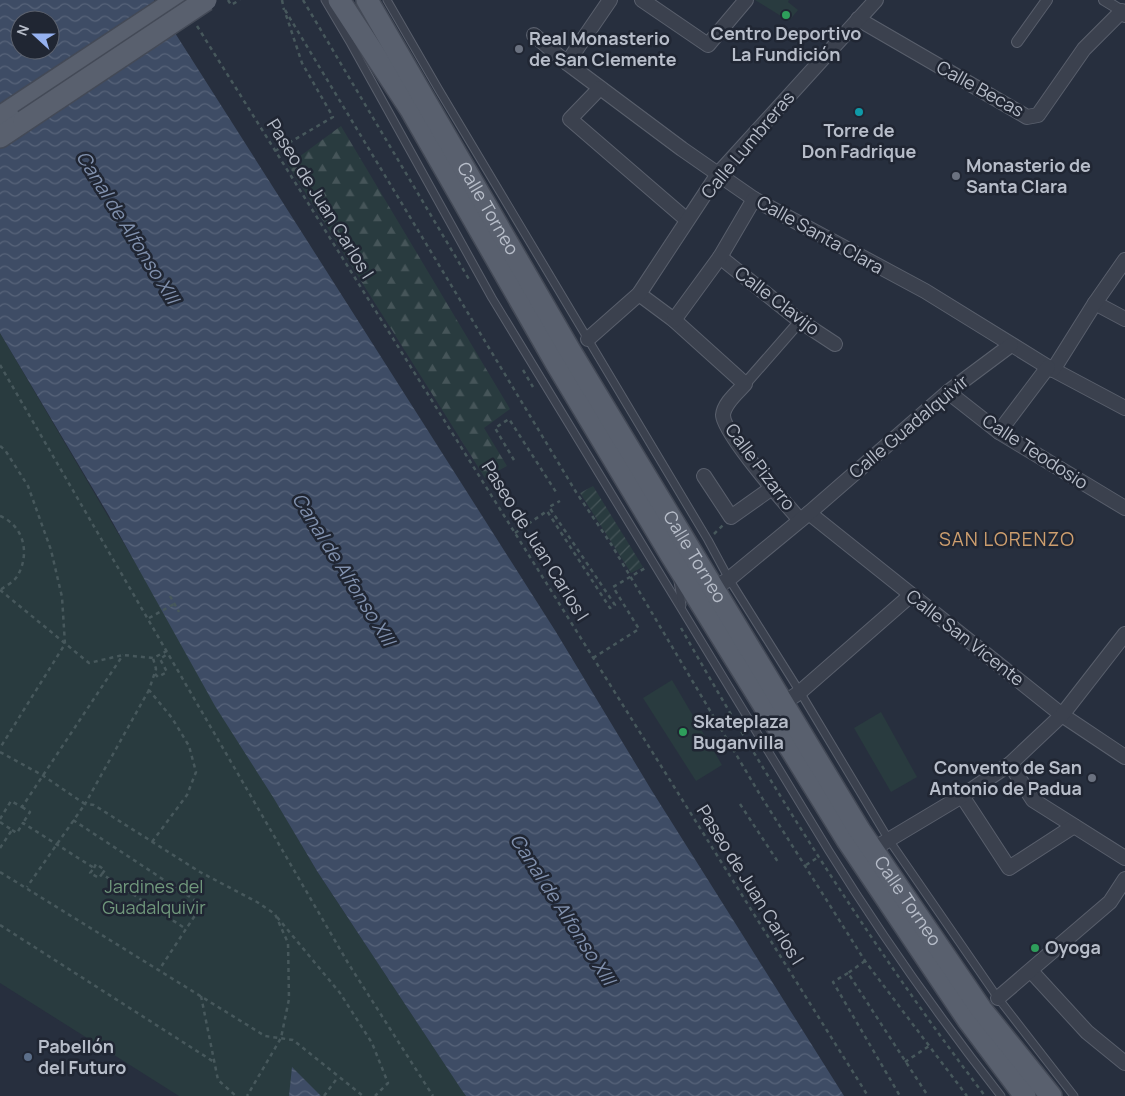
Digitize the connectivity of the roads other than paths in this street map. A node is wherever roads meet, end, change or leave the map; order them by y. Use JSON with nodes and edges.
{"nodes":[{"id":1,"x":177,"y":0,"type":"edge"},
{"id":2,"x":206,"y":0,"type":"edge"},
{"id":3,"x":325,"y":0,"type":"edge"},
{"id":4,"x":340,"y":0,"type":"edge"},
{"id":5,"x":367,"y":0,"type":"edge"},
{"id":6,"x":387,"y":0,"type":"edge"},
{"id":7,"x":610,"y":0,"type":"edge"},
{"id":8,"x":642,"y":0,"type":"edge"},
{"id":9,"x":746,"y":0,"type":"edge"},
{"id":10,"x":876,"y":0,"type":"edge"},
{"id":11,"x":1047,"y":0,"type":"edge"},
{"id":12,"x":1104,"y":0,"type":"edge"},
{"id":13,"x":1123,"y":13,"type":"edge"},
{"id":14,"x":858,"y":19,"type":"junction"},
{"id":15,"x":534,"y":34,"type":"dead end"},
{"id":16,"x":1017,"y":42,"type":"dead end"},
{"id":17,"x":567,"y":63,"type":"junction"},
{"id":18,"x":600,"y":88,"type":"junction"},
{"id":19,"x":0,"y":117,"type":"edge"},
{"id":20,"x":0,"y":137,"type":"edge"},
{"id":21,"x":718,"y":174,"type":"junction"},
{"id":22,"x":754,"y":199,"type":"junction"},
{"id":23,"x":687,"y":220,"type":"junction"},
{"id":24,"x":720,"y":257,"type":"junction"},
{"id":25,"x":1125,"y":260,"type":"edge"},
{"id":26,"x":639,"y":294,"type":"junction"},
{"id":27,"x":1095,"y":302,"type":"junction"},
{"id":28,"x":1125,"y":319,"type":"edge"},
{"id":29,"x":674,"y":320,"type":"junction"},
{"id":30,"x":800,"y":321,"type":"junction"},
{"id":31,"x":588,"y":339,"type":"junction"},
{"id":32,"x":835,"y":344,"type":"dead end"},
{"id":33,"x":1011,"y":345,"type":"junction"},
{"id":34,"x":1051,"y":368,"type":"junction"},
{"id":35,"x":745,"y":384,"type":"junction"},
{"id":36,"x":948,"y":392,"type":"junction"},
{"id":37,"x":1125,"y":408,"type":"edge"},
{"id":38,"x":999,"y":432,"type":"junction"},
{"id":39,"x":704,"y":476,"type":"dead end"},
{"id":40,"x":772,"y":488,"type":"junction"},
{"id":41,"x":1125,"y":508,"type":"edge"},
{"id":42,"x":805,"y":516,"type":"junction"},
{"id":43,"x":705,"y":594,"type":"junction"},
{"id":44,"x":911,"y":595,"type":"junction"},
{"id":45,"x":1125,"y":634,"type":"edge"},
{"id":46,"x":792,"y":698,"type":"junction"},
{"id":47,"x":1062,"y":715,"type":"junction"},
{"id":48,"x":1125,"y":757,"type":"edge"},
{"id":49,"x":1010,"y":764,"type":"junction"},
{"id":50,"x":962,"y":796,"type":"junction"},
{"id":51,"x":1074,"y":826,"type":"junction"},
{"id":52,"x":873,"y":849,"type":"junction"},
{"id":53,"x":1125,"y":858,"type":"edge"},
{"id":54,"x":1125,"y":878,"type":"edge"},
{"id":55,"x":1031,"y":971,"type":"junction"},
{"id":56,"x":998,"y":998,"type":"junction"},
{"id":57,"x":1125,"y":1063,"type":"edge"},
{"id":58,"x":1023,"y":1094,"type":"edge"},
{"id":59,"x":1001,"y":1096,"type":"edge"},
{"id":60,"x":1051,"y":1096,"type":"edge"},
{"id":61,"x":1074,"y":1096,"type":"edge"}],
"edges":[{"from":1,"to":19,"type":"main road"},
{"from":2,"to":20,"type":"main road","bridge":true},
{"from":3,"to":43,"type":"lane"},
{"from":4,"to":43,"type":"main road","name":"Calle Torneo"},
{"from":5,"to":43,"type":"main road","name":"Calle Torneo"},
{"from":6,"to":31,"type":"lane"},
{"from":7,"to":17,"type":"street"},
{"from":8,"to":9,"type":"street"},
{"from":10,"to":14,"type":"street","name":"Calle Lumbreras"},
{"from":11,"to":16,"type":"street"},
{"from":12,"to":13,"type":"street"},
{"from":13,"to":14,"type":"street","name":"Calle Becas"},
{"from":14,"to":21,"type":"street","name":"Calle Lumbreras"},
{"from":15,"to":17,"type":"street","name":"Calle Santa Clara"},
{"from":17,"to":18,"type":"street","name":"Calle Santa Clara"},
{"from":18,"to":21,"type":"street","name":"Calle Santa Clara"},
{"from":18,"to":23,"type":"street"},
{"from":21,"to":22,"type":"street","name":"Calle Santa Clara"},
{"from":21,"to":23,"type":"street","name":"Calle Lumbreras"},
{"from":22,"to":24,"type":"street"},
{"from":22,"to":33,"type":"street","name":"Calle Santa Clara"},
{"from":23,"to":26,"type":"street","name":"Calle Lumbreras"},
{"from":24,"to":29,"type":"street"},
{"from":24,"to":30,"type":"street","name":"Calle Clavijo"},
{"from":25,"to":27,"type":"street"},
{"from":26,"to":29,"type":"street"},
{"from":26,"to":31,"type":"street","name":"Calle Lumbreras"},
{"from":27,"to":28,"type":"street"},
{"from":27,"to":34,"type":"street"},
{"from":29,"to":35,"type":"street"},
{"from":30,"to":32,"type":"street","name":"Calle Clavijo"},
{"from":30,"to":35,"type":"street"},
{"from":31,"to":43,"type":"lane"},
{"from":33,"to":34,"type":"street","name":"Calle Santa Clara"},
{"from":33,"to":36,"type":"street","name":"Calle Guadalquivir"},
{"from":34,"to":37,"type":"street","name":"Calle Santa Clara"},
{"from":34,"to":38,"type":"street"},
{"from":35,"to":40,"type":"street","name":"Calle Pizarro"},
{"from":36,"to":38,"type":"street","name":"Calle Teodosio"},
{"from":36,"to":42,"type":"street","name":"Calle Guadalquivir"},
{"from":38,"to":41,"type":"street","name":"Calle Teodosio"},
{"from":39,"to":40,"type":"street"},
{"from":40,"to":42,"type":"street","name":"Calle Pizarro"},
{"from":42,"to":43,"type":"street","name":"Calle Guadalquivir"},
{"from":42,"to":44,"type":"street","name":"Calle San Vicente"},
{"from":43,"to":46,"type":"main road","name":"Calle Torneo"},
{"from":43,"to":52,"type":"main road","name":"Calle Torneo"},
{"from":43,"to":59,"type":"lane"},
{"from":44,"to":46,"type":"street"},
{"from":44,"to":47,"type":"street","name":"Calle San Vicente"},
{"from":45,"to":47,"type":"street"},
{"from":46,"to":52,"type":"main road","name":"Calle Torneo"},
{"from":47,"to":48,"type":"street","name":"Calle San Vicente"},
{"from":47,"to":49,"type":"street"},
{"from":49,"to":50,"type":"street"},
{"from":49,"to":51,"type":"street"},
{"from":50,"to":51,"type":"street"},
{"from":50,"to":52,"type":"street"},
{"from":51,"to":53,"type":"street"},
{"from":52,"to":56,"type":"lane"},
{"from":52,"to":58,"type":"main road","name":"Calle Torneo"},
{"from":52,"to":60,"type":"main road","name":"Calle Torneo"},
{"from":54,"to":55,"type":"street"},
{"from":55,"to":56,"type":"street"},
{"from":55,"to":57,"type":"street"},
{"from":56,"to":61,"type":"lane"}]}
